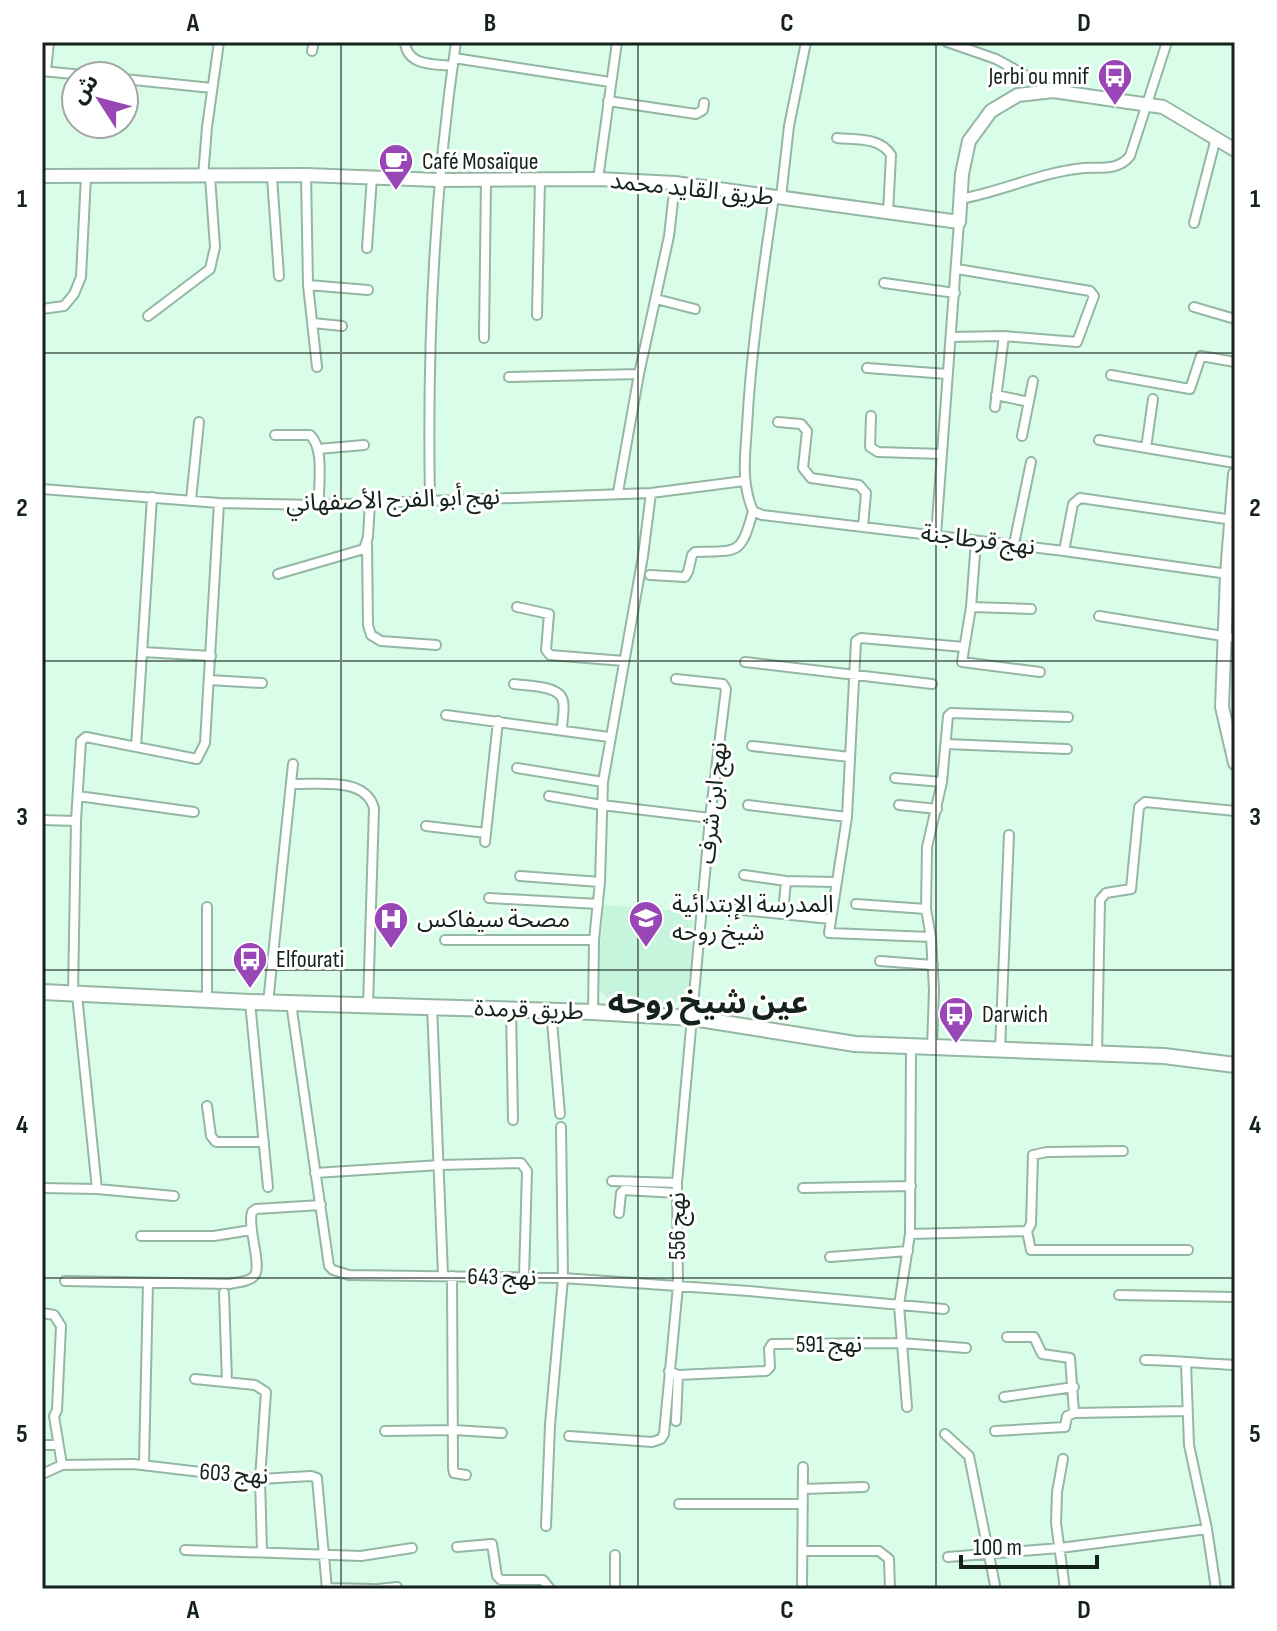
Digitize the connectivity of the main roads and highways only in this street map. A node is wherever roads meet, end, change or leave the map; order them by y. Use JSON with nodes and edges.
{"nodes":[{"id":1,"x":1235,"y":150,"type":"edge"},
{"id":2,"x":42,"y":176,"type":"edge"},
{"id":3,"x":1235,"y":474,"type":"edge"},
{"id":4,"x":1233,"y":520,"type":"edge"},
{"id":5,"x":1231,"y":575,"type":"edge"},
{"id":6,"x":1230,"y":637,"type":"edge"},
{"id":7,"x":1229,"y":708,"type":"edge"},
{"id":8,"x":1235,"y":763,"type":"edge"},
{"id":9,"x":42,"y":992,"type":"edge"},
{"id":10,"x":1235,"y":1055,"type":"edge"},
{"id":11,"x":1205,"y":1060,"type":"junction"},
{"id":12,"x":1235,"y":1065,"type":"edge"}],
"edges":[{"from":1,"to":2,"type":"main road","name":"طريق القايد محمد"},
{"from":3,"to":4,"type":"main road"},
{"from":4,"to":5,"type":"main road"},
{"from":5,"to":6,"type":"main road"},
{"from":6,"to":7,"type":"main road"},
{"from":7,"to":8,"type":"main road"},
{"from":9,"to":11,"type":"main road","name":"طريق قرمدة"},
{"from":10,"to":11,"type":"main road","name":"طريق قرمدة"},
{"from":11,"to":12,"type":"main road","name":"طريق قرمدة"}]}
